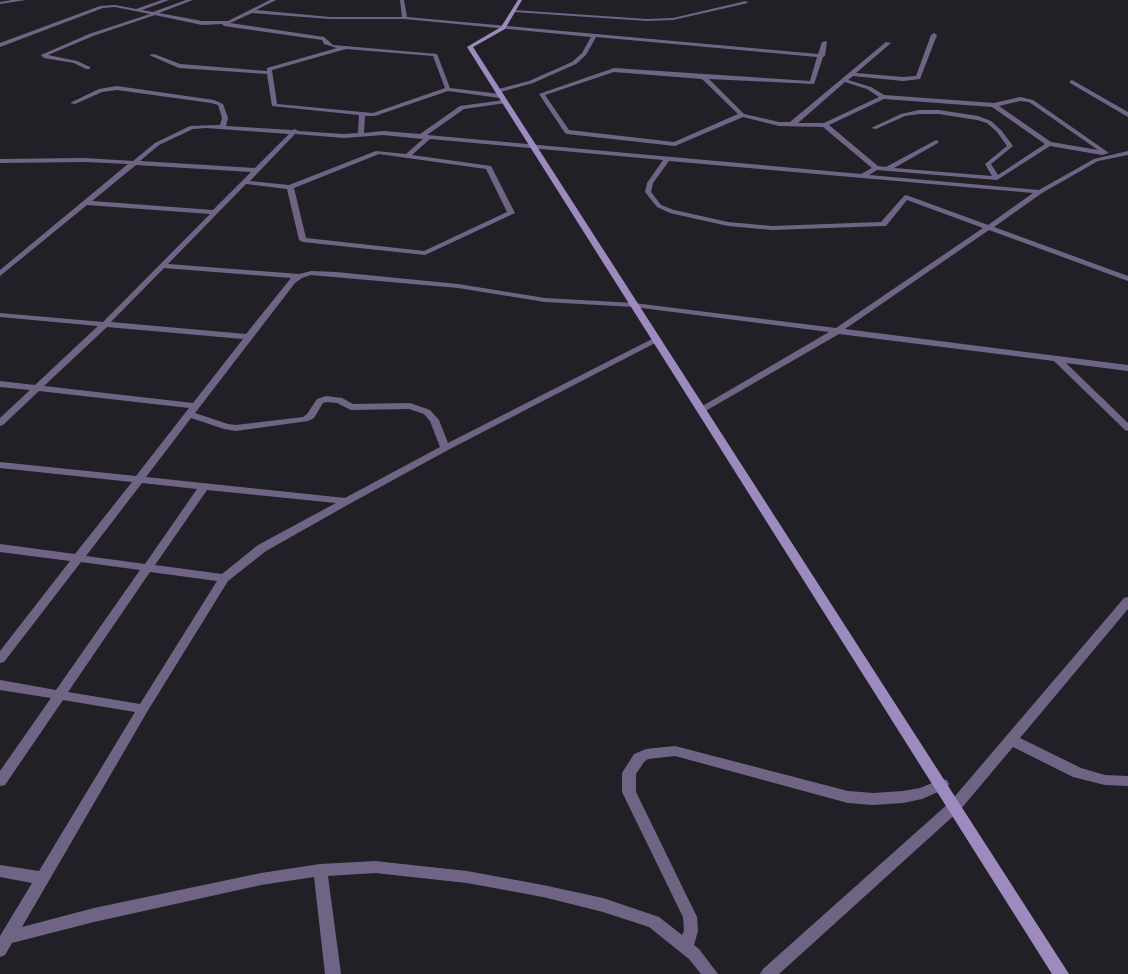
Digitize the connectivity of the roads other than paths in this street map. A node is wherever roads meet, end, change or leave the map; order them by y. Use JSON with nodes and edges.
{"nodes":[{"id":1,"x":24,"y":0,"type":"edge"},
{"id":2,"x":118,"y":0,"type":"edge"},
{"id":3,"x":167,"y":0,"type":"edge"},
{"id":4,"x":191,"y":0,"type":"edge"},
{"id":5,"x":274,"y":0,"type":"edge"},
{"id":6,"x":402,"y":0,"type":"edge"},
{"id":7,"x":520,"y":0,"type":"edge"},
{"id":8,"x":746,"y":2,"type":"dead end"},
{"id":9,"x":0,"y":3,"type":"edge"},
{"id":10,"x":115,"y":6,"type":"junction"},
{"id":11,"x":137,"y":10,"type":"junction"},
{"id":12,"x":251,"y":10,"type":"junction"},
{"id":13,"x":514,"y":11,"type":"junction"},
{"id":14,"x":152,"y":15,"type":"junction"},
{"id":15,"x":405,"y":18,"type":"junction"},
{"id":16,"x":221,"y":23,"type":"junction"},
{"id":17,"x":503,"y":28,"type":"junction"},
{"id":18,"x":934,"y":35,"type":"dead end"},
{"id":19,"x":594,"y":36,"type":"junction"},
{"id":20,"x":825,"y":42,"type":"dead end"},
{"id":21,"x":888,"y":43,"type":"dead end"},
{"id":22,"x":0,"y":45,"type":"edge"},
{"id":23,"x":346,"y":47,"type":"junction"},
{"id":24,"x":152,"y":55,"type":"dead end"},
{"id":25,"x":822,"y":56,"type":"junction"},
{"id":26,"x":88,"y":68,"type":"dead end"},
{"id":27,"x":270,"y":73,"type":"junction"},
{"id":28,"x":850,"y":74,"type":"junction"},
{"id":29,"x":704,"y":77,"type":"junction"},
{"id":30,"x":843,"y":80,"type":"junction"},
{"id":31,"x":1072,"y":82,"type":"dead end"},
{"id":32,"x":448,"y":89,"type":"junction"},
{"id":33,"x":500,"y":96,"type":"junction"},
{"id":34,"x":883,"y":97,"type":"junction"},
{"id":35,"x":73,"y":103,"type":"dead end"},
{"id":36,"x":994,"y":105,"type":"junction"},
{"id":37,"x":362,"y":114,"type":"junction"},
{"id":38,"x":742,"y":115,"type":"junction"},
{"id":39,"x":1128,"y":115,"type":"edge"},
{"id":40,"x":791,"y":125,"type":"junction"},
{"id":41,"x":826,"y":125,"type":"junction"},
{"id":42,"x":222,"y":127,"type":"junction"},
{"id":43,"x":874,"y":128,"type":"dead end"},
{"id":44,"x":295,"y":131,"type":"junction"},
{"id":45,"x":361,"y":135,"type":"junction"},
{"id":46,"x":420,"y":136,"type":"junction"},
{"id":47,"x":429,"y":137,"type":"junction"},
{"id":48,"x":936,"y":142,"type":"dead end"},
{"id":49,"x":676,"y":144,"type":"junction"},
{"id":50,"x":1050,"y":144,"type":"junction"},
{"id":51,"x":532,"y":146,"type":"junction"},
{"id":52,"x":1128,"y":153,"type":"edge"},
{"id":53,"x":1110,"y":154,"type":"junction"},
{"id":54,"x":407,"y":156,"type":"junction"},
{"id":55,"x":667,"y":159,"type":"junction"},
{"id":56,"x":684,"y":160,"type":"junction"},
{"id":57,"x":0,"y":162,"type":"edge"},
{"id":58,"x":135,"y":162,"type":"junction"},
{"id":59,"x":876,"y":168,"type":"junction"},
{"id":60,"x":888,"y":169,"type":"junction"},
{"id":61,"x":257,"y":170,"type":"junction"},
{"id":62,"x":862,"y":176,"type":"junction"},
{"id":63,"x":997,"y":178,"type":"junction"},
{"id":64,"x":244,"y":182,"type":"junction"},
{"id":65,"x":290,"y":187,"type":"junction"},
{"id":66,"x":1040,"y":192,"type":"junction"},
{"id":67,"x":85,"y":204,"type":"junction"},
{"id":68,"x":215,"y":212,"type":"junction"},
{"id":69,"x":988,"y":228,"type":"junction"},
{"id":70,"x":162,"y":266,"type":"junction"},
{"id":71,"x":0,"y":274,"type":"edge"},
{"id":72,"x":299,"y":276,"type":"junction"},
{"id":73,"x":1127,"y":278,"type":"edge"},
{"id":74,"x":634,"y":305,"type":"junction"},
{"id":75,"x":0,"y":315,"type":"edge"},
{"id":76,"x":104,"y":325,"type":"junction"},
{"id":77,"x":837,"y":331,"type":"junction"},
{"id":78,"x":249,"y":337,"type":"junction"},
{"id":79,"x":656,"y":340,"type":"junction"},
{"id":80,"x":1056,"y":359,"type":"junction"},
{"id":81,"x":1128,"y":368,"type":"edge"},
{"id":82,"x":0,"y":384,"type":"edge"},
{"id":83,"x":37,"y":388,"type":"junction"},
{"id":84,"x":196,"y":406,"type":"junction"},
{"id":85,"x":702,"y":410,"type":"junction"},
{"id":86,"x":190,"y":414,"type":"junction"},
{"id":87,"x":0,"y":423,"type":"edge"},
{"id":88,"x":1128,"y":428,"type":"edge"},
{"id":89,"x":446,"y":448,"type":"junction"},
{"id":90,"x":0,"y":465,"type":"edge"},
{"id":91,"x":139,"y":480,"type":"junction"},
{"id":92,"x":204,"y":486,"type":"junction"},
{"id":93,"x":347,"y":501,"type":"junction"},
{"id":94,"x":0,"y":548,"type":"edge"},
{"id":95,"x":78,"y":558,"type":"junction"},
{"id":96,"x":148,"y":568,"type":"junction"},
{"id":97,"x":224,"y":578,"type":"junction"},
{"id":98,"x":1127,"y":603,"type":"edge"},
{"id":99,"x":0,"y":659,"type":"edge"},
{"id":100,"x":0,"y":685,"type":"edge"},
{"id":101,"x":60,"y":695,"type":"junction"},
{"id":102,"x":143,"y":709,"type":"junction"},
{"id":103,"x":1011,"y":740,"type":"junction"},
{"id":104,"x":0,"y":781,"type":"edge"},
{"id":105,"x":1128,"y":781,"type":"edge"},
{"id":106,"x":942,"y":784,"type":"junction"},
{"id":107,"x":955,"y":806,"type":"junction"},
{"id":108,"x":0,"y":870,"type":"edge"},
{"id":109,"x":320,"y":870,"type":"junction"},
{"id":110,"x":43,"y":878,"type":"junction"},
{"id":111,"x":9,"y":937,"type":"junction"},
{"id":112,"x":686,"y":946,"type":"junction"},
{"id":113,"x":0,"y":950,"type":"edge"},
{"id":114,"x":333,"y":974,"type":"edge"},
{"id":115,"x":710,"y":974,"type":"edge"},
{"id":116,"x":768,"y":974,"type":"edge"},
{"id":117,"x":1061,"y":974,"type":"edge"}],
"edges":[{"from":1,"to":9,"type":"street"},
{"from":2,"to":10,"type":"street"},
{"from":3,"to":11,"type":"street"},
{"from":4,"to":14,"type":"street"},
{"from":5,"to":12,"type":"street"},
{"from":6,"to":15,"type":"street"},
{"from":7,"to":13,"type":"street"},
{"from":8,"to":13,"type":"street"},
{"from":10,"to":11,"type":"street"},
{"from":10,"to":22,"type":"street"},
{"from":11,"to":14,"type":"street"},
{"from":12,"to":15,"type":"street"},
{"from":12,"to":16,"type":"street"},
{"from":13,"to":17,"type":"street"},
{"from":14,"to":16,"type":"street"},
{"from":14,"to":26,"type":"street"},
{"from":15,"to":17,"type":"street"},
{"from":16,"to":23,"type":"street"},
{"from":17,"to":19,"type":"street"},
{"from":17,"to":33,"type":"street"},
{"from":18,"to":28,"type":"street"},
{"from":19,"to":25,"type":"street"},
{"from":19,"to":33,"type":"street"},
{"from":20,"to":25,"type":"street"},
{"from":21,"to":28,"type":"street"},
{"from":23,"to":27,"type":"street"},
{"from":23,"to":32,"type":"street"},
{"from":24,"to":27,"type":"street"},
{"from":25,"to":29,"type":"street"},
{"from":27,"to":37,"type":"street"},
{"from":28,"to":30,"type":"street"},
{"from":29,"to":38,"type":"street"},
{"from":29,"to":49,"type":"street"},
{"from":30,"to":34,"type":"street"},
{"from":30,"to":40,"type":"street"},
{"from":31,"to":39,"type":"street"},
{"from":32,"to":33,"type":"street"},
{"from":32,"to":37,"type":"street"},
{"from":33,"to":46,"type":"street"},
{"from":33,"to":51,"type":"street"},
{"from":34,"to":36,"type":"street"},
{"from":34,"to":41,"type":"street"},
{"from":35,"to":42,"type":"street"},
{"from":36,"to":50,"type":"street"},
{"from":36,"to":53,"type":"street"},
{"from":37,"to":45,"type":"street"},
{"from":38,"to":40,"type":"street"},
{"from":38,"to":49,"type":"street"},
{"from":40,"to":41,"type":"street"},
{"from":41,"to":59,"type":"street"},
{"from":42,"to":44,"type":"street"},
{"from":42,"to":58,"type":"street"},
{"from":43,"to":63,"type":"street"},
{"from":44,"to":45,"type":"street"},
{"from":44,"to":61,"type":"street"},
{"from":45,"to":46,"type":"street"},
{"from":46,"to":47,"type":"street"},
{"from":47,"to":51,"type":"street"},
{"from":47,"to":54,"type":"street"},
{"from":48,"to":60,"type":"street"},
{"from":49,"to":56,"type":"street"},
{"from":50,"to":53,"type":"street"},
{"from":50,"to":63,"type":"street"},
{"from":51,"to":55,"type":"street"},
{"from":51,"to":74,"type":"street"},
{"from":52,"to":53,"type":"street"},
{"from":53,"to":66,"type":"street"},
{"from":54,"to":65,"type":"street"},
{"from":54,"to":65,"type":"street"},
{"from":55,"to":56,"type":"street"},
{"from":55,"to":69,"type":"street"},
{"from":56,"to":62,"type":"street"},
{"from":57,"to":58,"type":"street"},
{"from":58,"to":61,"type":"street"},
{"from":58,"to":67,"type":"street"},
{"from":59,"to":60,"type":"street"},
{"from":59,"to":62,"type":"street"},
{"from":60,"to":63,"type":"street"},
{"from":61,"to":64,"type":"street"},
{"from":62,"to":66,"type":"street"},
{"from":64,"to":65,"type":"street"},
{"from":64,"to":68,"type":"street"},
{"from":66,"to":69,"type":"street"},
{"from":67,"to":68,"type":"street"},
{"from":67,"to":71,"type":"street"},
{"from":68,"to":70,"type":"street"},
{"from":69,"to":73,"type":"street"},
{"from":69,"to":77,"type":"street"},
{"from":70,"to":72,"type":"street"},
{"from":70,"to":76,"type":"street"},
{"from":72,"to":74,"type":"street"},
{"from":72,"to":78,"type":"street"},
{"from":74,"to":77,"type":"street"},
{"from":74,"to":79,"type":"street"},
{"from":75,"to":76,"type":"street"},
{"from":76,"to":78,"type":"street"},
{"from":76,"to":83,"type":"street"},
{"from":77,"to":80,"type":"street"},
{"from":77,"to":85,"type":"street"},
{"from":78,"to":84,"type":"street"},
{"from":79,"to":85,"type":"street"},
{"from":79,"to":89,"type":"street"},
{"from":80,"to":81,"type":"street"},
{"from":80,"to":88,"type":"street"},
{"from":82,"to":83,"type":"street"},
{"from":83,"to":84,"type":"street"},
{"from":83,"to":87,"type":"street"},
{"from":84,"to":86,"type":"street"},
{"from":85,"to":106,"type":"street"},
{"from":86,"to":89,"type":"street"},
{"from":86,"to":91,"type":"street"},
{"from":89,"to":93,"type":"street"},
{"from":90,"to":91,"type":"street"},
{"from":91,"to":92,"type":"street"},
{"from":91,"to":95,"type":"street"},
{"from":92,"to":93,"type":"street"},
{"from":92,"to":96,"type":"street"},
{"from":93,"to":97,"type":"street"},
{"from":94,"to":95,"type":"street"},
{"from":95,"to":96,"type":"street"},
{"from":95,"to":99,"type":"street"},
{"from":96,"to":97,"type":"street"},
{"from":96,"to":101,"type":"street"},
{"from":97,"to":102,"type":"street"},
{"from":98,"to":103,"type":"street"},
{"from":100,"to":101,"type":"street"},
{"from":101,"to":102,"type":"street"},
{"from":101,"to":104,"type":"street"},
{"from":102,"to":110,"type":"street"},
{"from":103,"to":105,"type":"street"},
{"from":103,"to":107,"type":"street"},
{"from":106,"to":107,"type":"street"},
{"from":106,"to":112,"type":"street"},
{"from":107,"to":116,"type":"street"},
{"from":107,"to":117,"type":"street"},
{"from":108,"to":110,"type":"street"},
{"from":109,"to":111,"type":"street"},
{"from":109,"to":112,"type":"street"},
{"from":109,"to":114,"type":"street"},
{"from":110,"to":111,"type":"street"},
{"from":111,"to":113,"type":"street"},
{"from":112,"to":115,"type":"street"}]}
